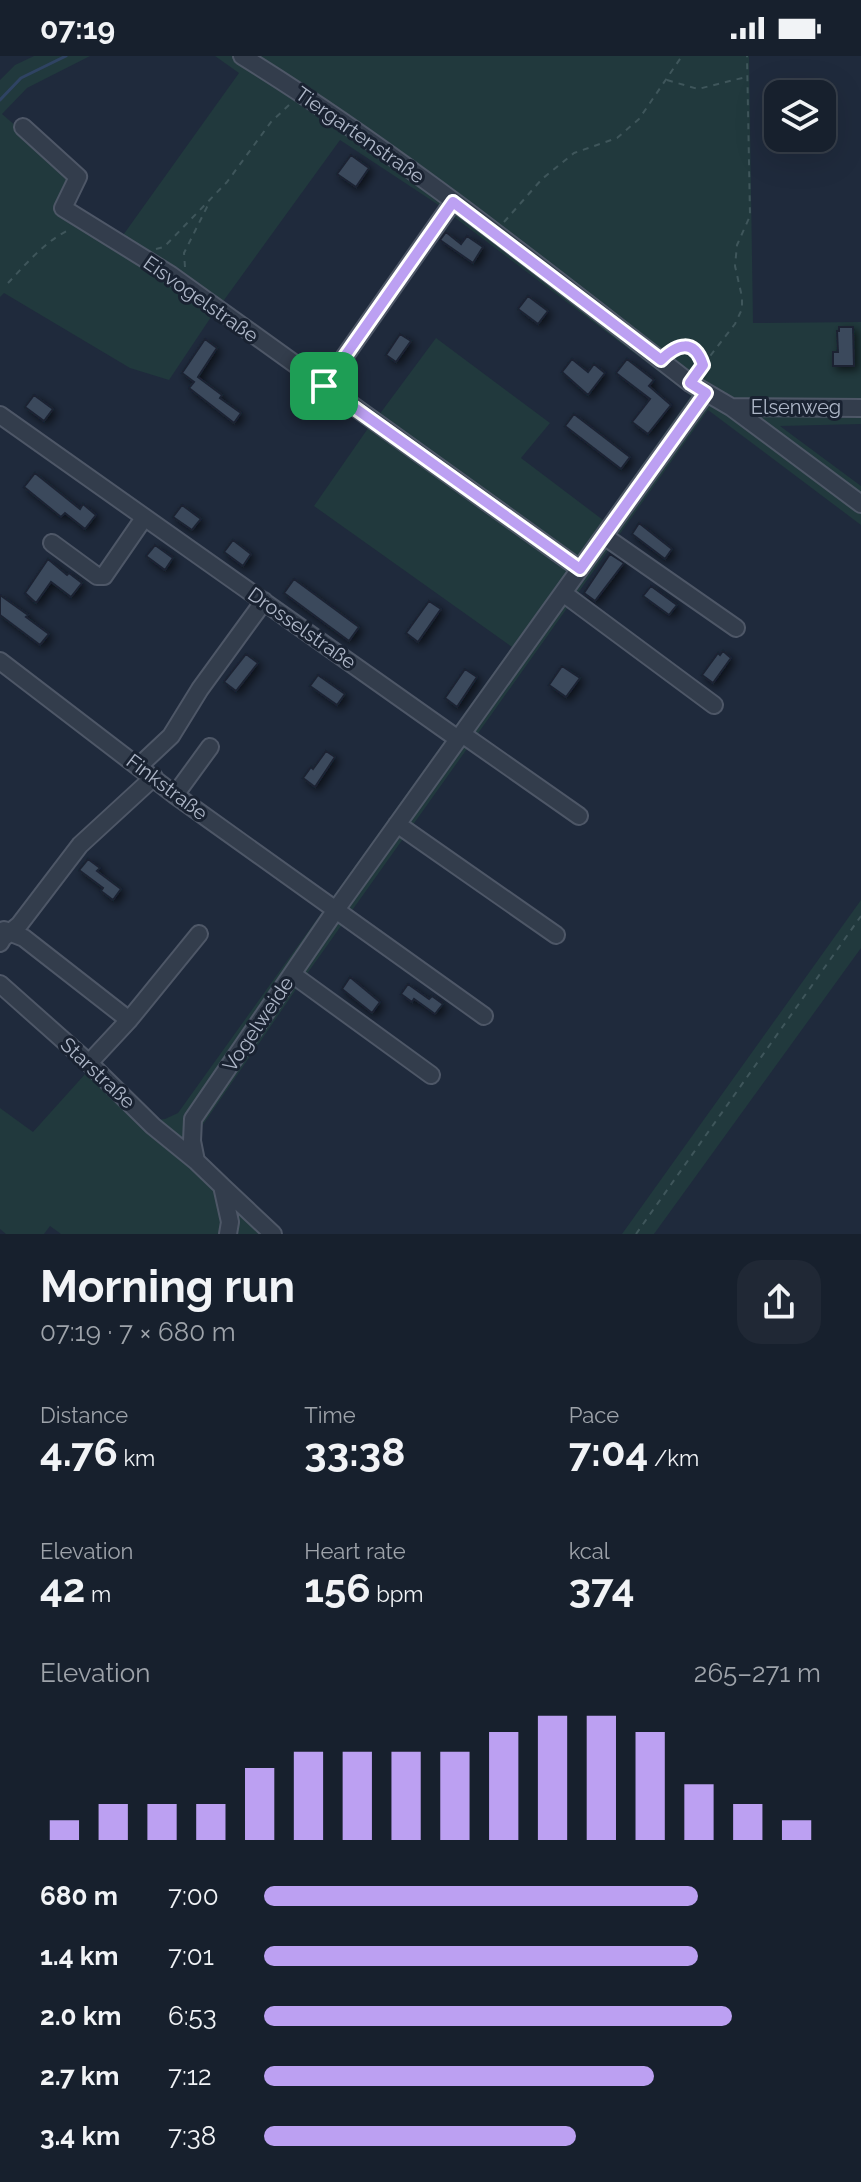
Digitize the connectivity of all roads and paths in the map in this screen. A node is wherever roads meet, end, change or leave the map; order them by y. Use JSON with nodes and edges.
{"nodes":[{"id":1,"x":242,"y":56,"type":"edge"},
{"id":2,"x":682,"y":56,"type":"edge"},
{"id":3,"x":747,"y":56,"type":"edge"},
{"id":4,"x":747,"y":77,"type":"junction"},
{"id":5,"x":666,"y":80,"type":"junction"},
{"id":6,"x":301,"y":93,"type":"junction"},
{"id":7,"x":23,"y":127,"type":"dead end"},
{"id":8,"x":211,"y":199,"type":"junction"},
{"id":9,"x":453,"y":202,"type":"junction"},
{"id":10,"x":87,"y":222,"type":"junction"},
{"id":11,"x":496,"y":232,"type":"junction"},
{"id":12,"x":155,"y":249,"type":"dead end"},
{"id":13,"x":8,"y":283,"type":"dead end"},
{"id":14,"x":185,"y":286,"type":"junction"},
{"id":15,"x":661,"y":360,"type":"junction"},
{"id":16,"x":703,"y":365,"type":"junction"},
{"id":17,"x":690,"y":383,"type":"junction"},
{"id":18,"x":324,"y":386,"type":"junction"},
{"id":19,"x":706,"y":393,"type":"junction"},
{"id":20,"x":731,"y":407,"type":"junction"},
{"id":21,"x":861,"y":408,"type":"edge"},
{"id":22,"x":0,"y":415,"type":"edge"},
{"id":23,"x":861,"y":504,"type":"edge"},
{"id":24,"x":144,"y":518,"type":"junction"},
{"id":25,"x":604,"y":536,"type":"junction"},
{"id":26,"x":52,"y":543,"type":"dead end"},
{"id":27,"x":580,"y":569,"type":"junction"},
{"id":28,"x":563,"y":593,"type":"junction"},
{"id":29,"x":264,"y":601,"type":"junction"},
{"id":30,"x":736,"y":628,"type":"dead end"},
{"id":31,"x":0,"y":661,"type":"edge"},
{"id":32,"x":714,"y":705,"type":"dead end"},
{"id":33,"x":460,"y":736,"type":"junction"},
{"id":34,"x":210,"y":747,"type":"dead end"},
{"id":35,"x":139,"y":766,"type":"junction"},
{"id":36,"x":154,"y":777,"type":"junction"},
{"id":37,"x":175,"y":795,"type":"junction"},
{"id":38,"x":579,"y":816,"type":"dead end"},
{"id":39,"x":397,"y":824,"type":"junction"},
{"id":40,"x":335,"y":911,"type":"junction"},
{"id":41,"x":861,"y":916,"type":"edge"},
{"id":42,"x":199,"y":934,"type":"dead end"},
{"id":43,"x":3,"y":935,"type":"edge"},
{"id":44,"x":556,"y":935,"type":"dead end"},
{"id":45,"x":292,"y":974,"type":"junction"},
{"id":46,"x":0,"y":984,"type":"edge"},
{"id":47,"x":484,"y":1016,"type":"dead end"},
{"id":48,"x":129,"y":1020,"type":"junction"},
{"id":49,"x":89,"y":1063,"type":"junction"},
{"id":50,"x":431,"y":1075,"type":"dead end"},
{"id":51,"x":193,"y":1119,"type":"junction"},
{"id":52,"x":153,"y":1126,"type":"junction"},
{"id":53,"x":196,"y":1161,"type":"junction"},
{"id":54,"x":222,"y":1186,"type":"junction"},
{"id":55,"x":228,"y":1234,"type":"edge"},
{"id":56,"x":273,"y":1234,"type":"edge"},
{"id":57,"x":636,"y":1234,"type":"edge"}],
"edges":[{"from":1,"to":6,"type":"street","name":"Tiergartenstraße"},
{"from":2,"to":5,"type":"path"},
{"from":3,"to":4,"type":"path"},
{"from":4,"to":5,"type":"path"},
{"from":4,"to":16,"type":"path"},
{"from":5,"to":11,"type":"path"},
{"from":6,"to":8,"type":"path"},
{"from":6,"to":9,"type":"street","name":"Tiergartenstraße"},
{"from":7,"to":10,"type":"street","name":"Eisvogelstraße"},
{"from":8,"to":12,"type":"path"},
{"from":8,"to":14,"type":"path"},
{"from":9,"to":11,"type":"street","name":"Tiergartenstraße"},
{"from":9,"to":18,"type":"street"},
{"from":10,"to":13,"type":"path"},
{"from":10,"to":14,"type":"street","name":"Eisvogelstraße"},
{"from":11,"to":15,"type":"street","name":"Tiergartenstraße"},
{"from":14,"to":18,"type":"street","name":"Eisvogelstraße"},
{"from":15,"to":16,"type":"path"},
{"from":15,"to":17,"type":"street","name":"Tiergartenstraße"},
{"from":16,"to":17,"type":"path"},
{"from":17,"to":19,"type":"street","name":"Tiergartenstraße"},
{"from":18,"to":27,"type":"street","name":"Eisvogelstraße"},
{"from":19,"to":20,"type":"street","name":"Tiergartenstraße"},
{"from":19,"to":25,"type":"street","name":"Vogelweide"},
{"from":20,"to":21,"type":"street","name":"Elsenweg"},
{"from":20,"to":23,"type":"street","name":"Tiergartenstraße"},
{"from":22,"to":24,"type":"street","name":"Drosselstraße"},
{"from":24,"to":26,"type":"street"},
{"from":24,"to":29,"type":"street","name":"Drosselstraße"},
{"from":25,"to":27,"type":"street","name":"Vogelweide"},
{"from":25,"to":30,"type":"street"},
{"from":27,"to":28,"type":"street","name":"Vogelweide"},
{"from":28,"to":32,"type":"street"},
{"from":28,"to":33,"type":"street","name":"Vogelweide"},
{"from":29,"to":33,"type":"street","name":"Drosselstraße"},
{"from":29,"to":35,"type":"street"},
{"from":31,"to":35,"type":"street","name":"Finkstraße"},
{"from":33,"to":38,"type":"street","name":"Drosselstraße"},
{"from":33,"to":39,"type":"street","name":"Vogelweide"},
{"from":34,"to":37,"type":"street"},
{"from":35,"to":36,"type":"street","name":"Finkstraße"},
{"from":36,"to":37,"type":"street","name":"Finkstraße"},
{"from":36,"to":43,"type":"street"},
{"from":37,"to":40,"type":"street","name":"Finkstraße"},
{"from":39,"to":40,"type":"street","name":"Vogelweide"},
{"from":39,"to":44,"type":"street"},
{"from":40,"to":45,"type":"street","name":"Vogelweide"},
{"from":40,"to":47,"type":"street","name":"Finkstraße"},
{"from":41,"to":57,"type":"path"},
{"from":42,"to":48,"type":"street"},
{"from":43,"to":48,"type":"street"},
{"from":45,"to":50,"type":"street"},
{"from":45,"to":51,"type":"street","name":"Vogelweide"},
{"from":46,"to":49,"type":"street","name":"Starstraße"},
{"from":48,"to":49,"type":"street"},
{"from":49,"to":52,"type":"street","name":"Starstraße"},
{"from":51,"to":52,"type":"street"},
{"from":51,"to":53,"type":"street"},
{"from":52,"to":53,"type":"street","name":"Starstraße"},
{"from":53,"to":54,"type":"street"},
{"from":54,"to":55,"type":"street"},
{"from":54,"to":56,"type":"street"}]}
